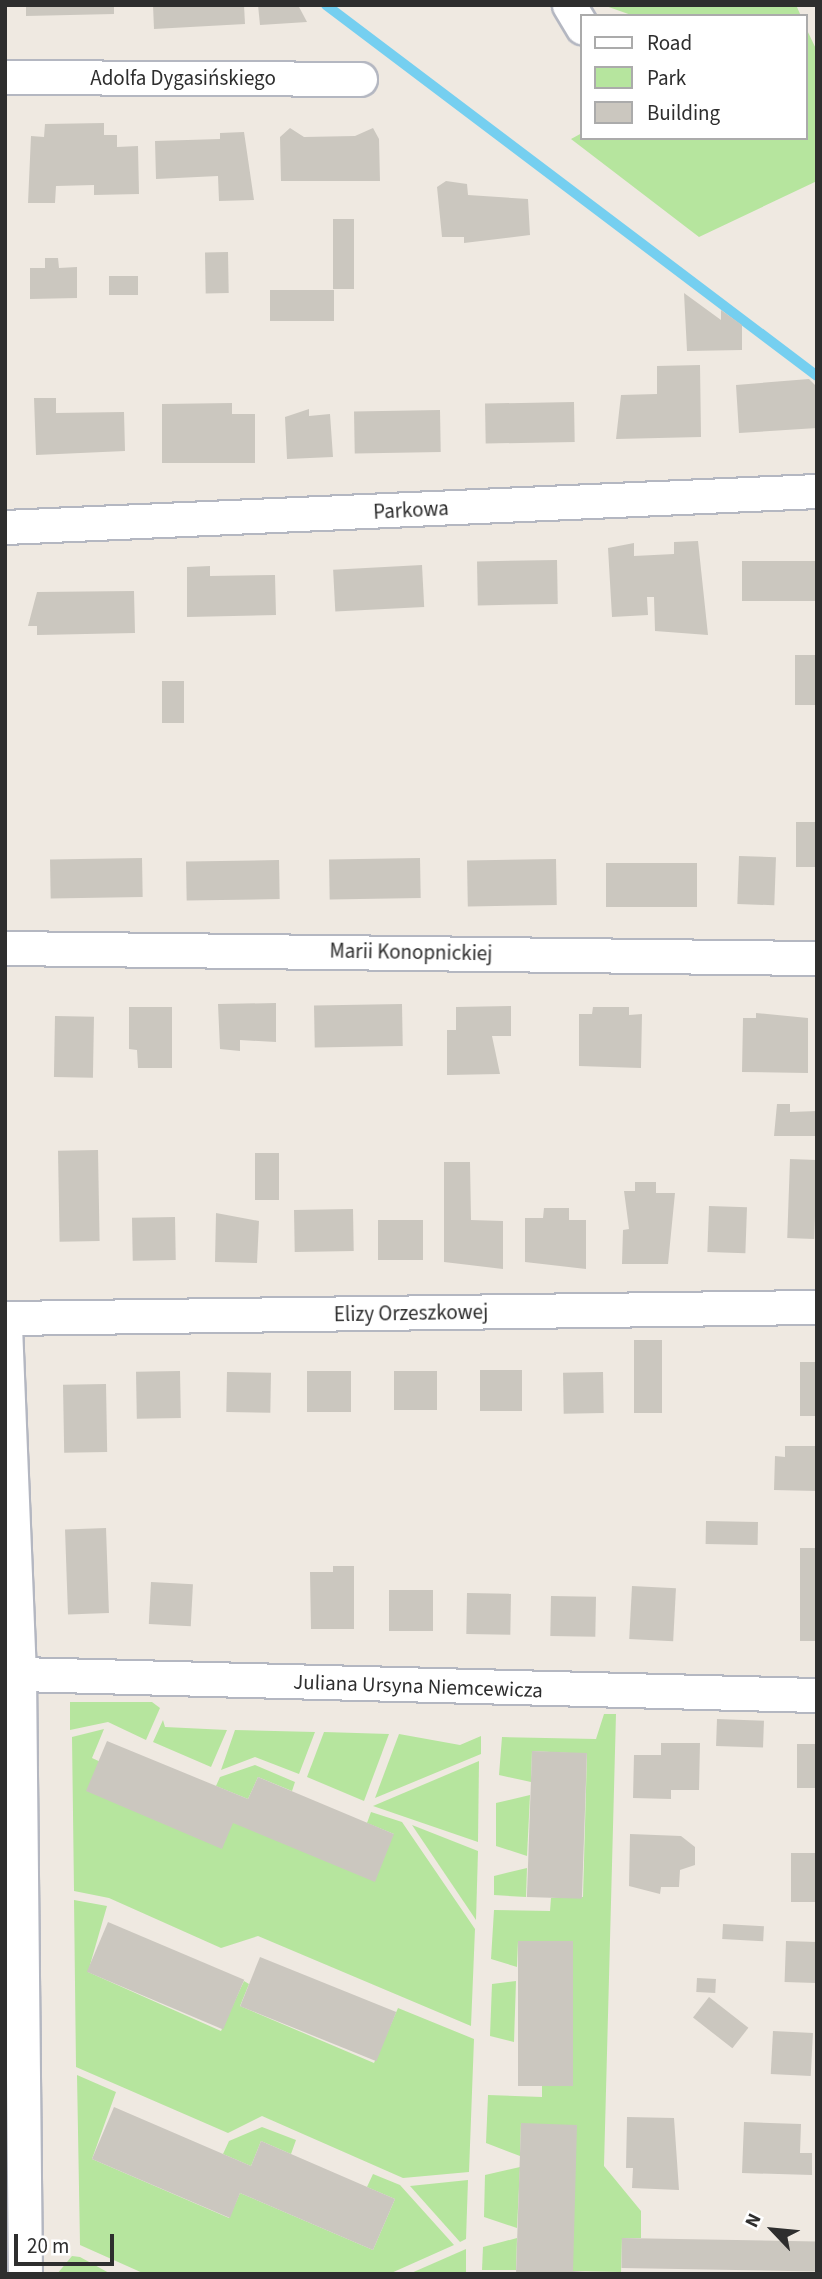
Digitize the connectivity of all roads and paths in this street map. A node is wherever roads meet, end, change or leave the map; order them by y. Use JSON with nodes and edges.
{"nodes":[{"id":1,"x":569,"y":5,"type":"edge"},
{"id":2,"x":580,"y":24,"type":"edge"},
{"id":3,"x":5,"y":77,"type":"edge"},
{"id":4,"x":360,"y":79,"type":"dead end"},
{"id":5,"x":817,"y":491,"type":"edge"},
{"id":6,"x":5,"y":527,"type":"edge"},
{"id":7,"x":5,"y":948,"type":"edge"},
{"id":8,"x":817,"y":958,"type":"edge"},
{"id":9,"x":817,"y":1307,"type":"edge"},
{"id":10,"x":5,"y":1318,"type":"edge"},
{"id":11,"x":5,"y":1326,"type":"edge"},
{"id":12,"x":19,"y":1674,"type":"junction"},
{"id":13,"x":817,"y":1695,"type":"edge"},
{"id":14,"x":25,"y":2274,"type":"edge"}],
"edges":[{"from":1,"to":2,"type":"street"},
{"from":3,"to":4,"type":"street","name":"Adolfa Dygasińskiego"},
{"from":5,"to":6,"type":"street","name":"Parkowa"},
{"from":7,"to":8,"type":"street","name":"Marii Konopnickiej"},
{"from":9,"to":10,"type":"street","name":"Elizy Orzeszkowej"},
{"from":11,"to":12,"type":"street"},
{"from":12,"to":13,"type":"street","name":"Juliana Ursyna Niemcewicza"},
{"from":12,"to":14,"type":"street"}]}
